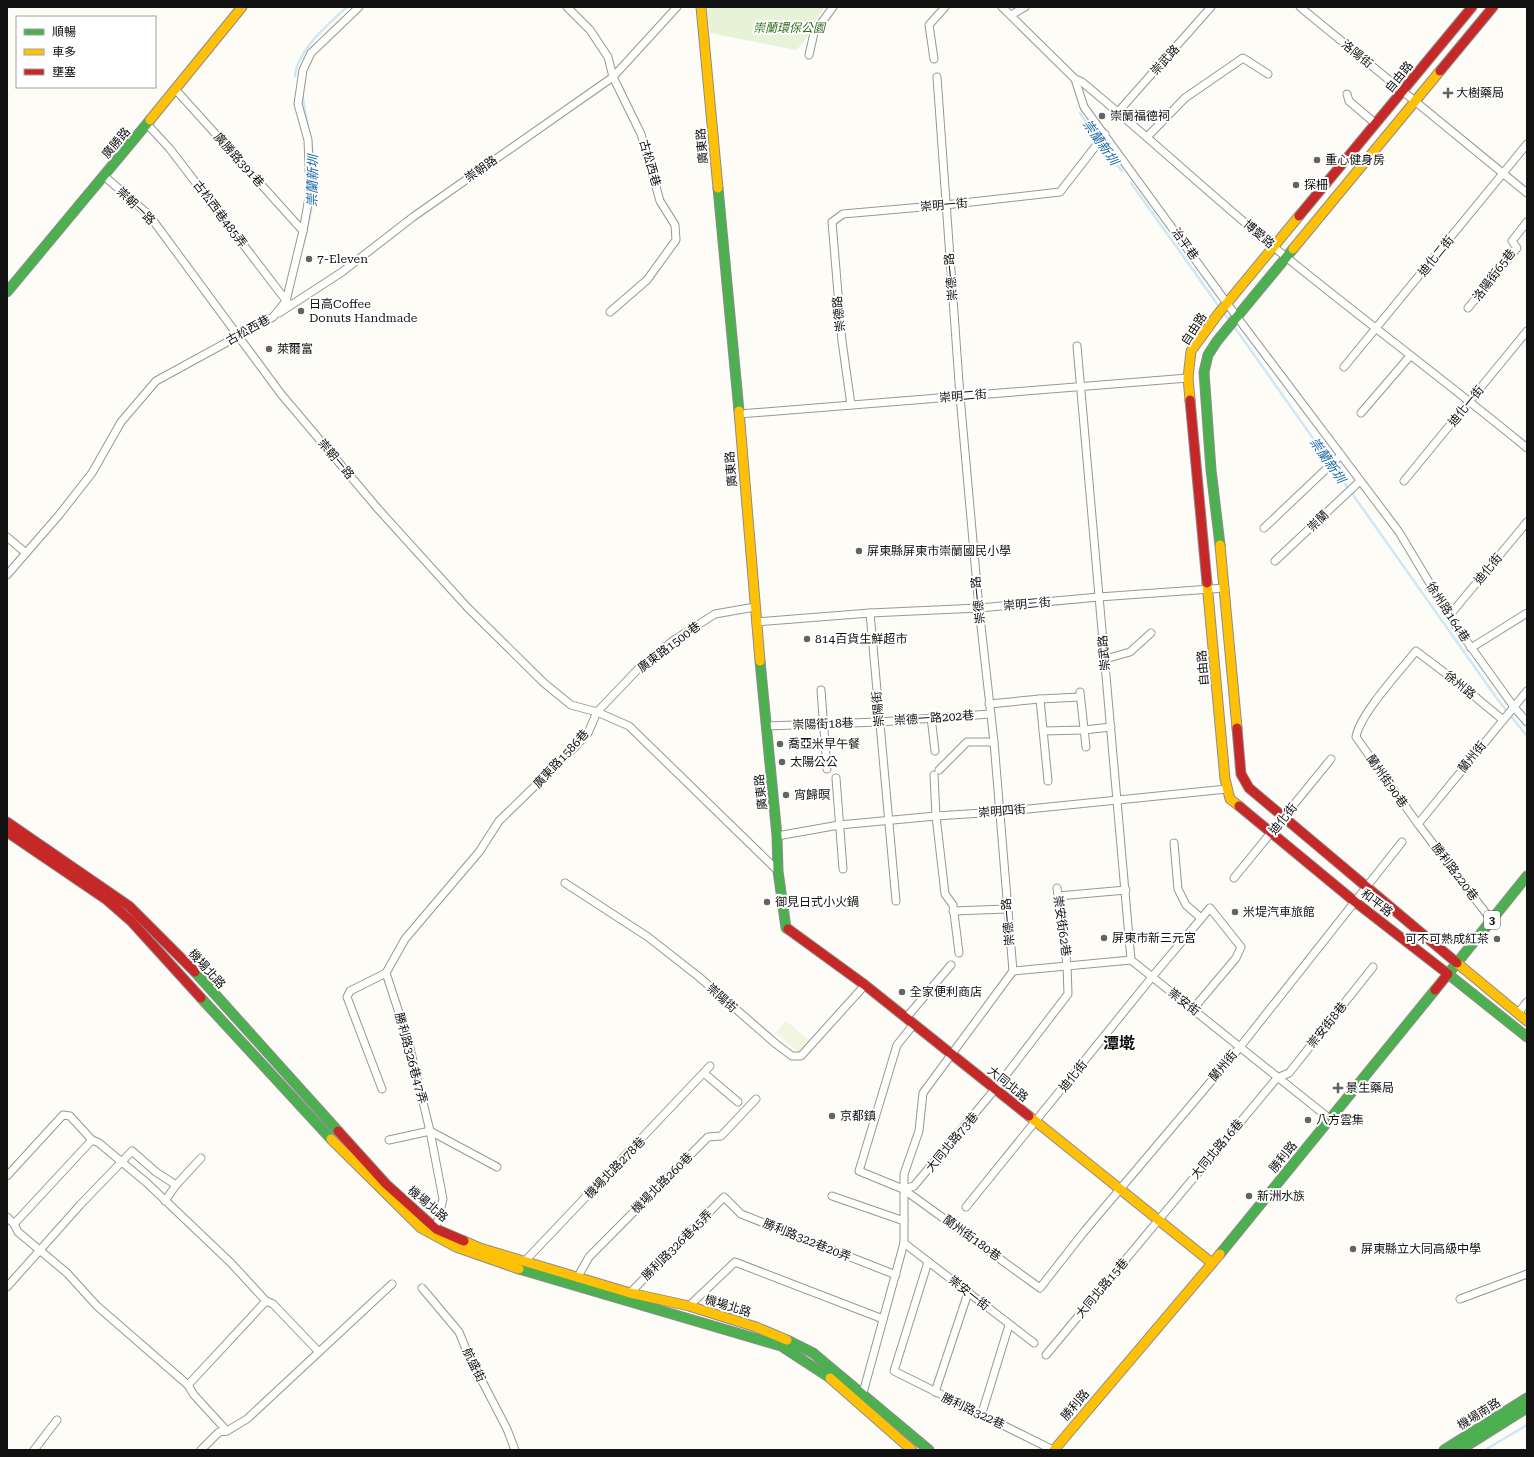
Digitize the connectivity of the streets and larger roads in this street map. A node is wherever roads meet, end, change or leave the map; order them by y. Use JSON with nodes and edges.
{"nodes":[{"id":1,"x":242,"y":7,"type":"edge"},
{"id":2,"x":359,"y":7,"type":"edge"},
{"id":3,"x":567,"y":7,"type":"edge"},
{"id":4,"x":677,"y":7,"type":"edge"},
{"id":5,"x":701,"y":7,"type":"edge"},
{"id":6,"x":834,"y":7,"type":"edge"},
{"id":7,"x":945,"y":7,"type":"edge"},
{"id":8,"x":1002,"y":7,"type":"edge"},
{"id":9,"x":1025,"y":7,"type":"edge"},
{"id":10,"x":1211,"y":7,"type":"edge"},
{"id":11,"x":1300,"y":7,"type":"edge"},
{"id":12,"x":1472,"y":7,"type":"edge"},
{"id":13,"x":1493,"y":7,"type":"edge"},
{"id":14,"x":1011,"y":15,"type":"junction"},
{"id":15,"x":809,"y":54,"type":"dead end"},
{"id":16,"x":934,"y":59,"type":"dead end"},
{"id":17,"x":1268,"y":74,"type":"dead end"},
{"id":18,"x":613,"y":77,"type":"junction"},
{"id":19,"x":936,"y":77,"type":"dead end"},
{"id":20,"x":1075,"y":78,"type":"junction"},
{"id":21,"x":175,"y":89,"type":"junction"},
{"id":22,"x":1403,"y":91,"type":"junction"},
{"id":23,"x":1347,"y":94,"type":"dead end"},
{"id":24,"x":1415,"y":101,"type":"junction"},
{"id":25,"x":1118,"y":112,"type":"junction"},
{"id":26,"x":147,"y":124,"type":"junction"},
{"id":27,"x":1376,"y":124,"type":"junction"},
{"id":28,"x":1104,"y":136,"type":"junction"},
{"id":29,"x":1147,"y":137,"type":"junction"},
{"id":30,"x":1527,"y":144,"type":"edge"},
{"id":31,"x":1502,"y":174,"type":"junction"},
{"id":32,"x":104,"y":176,"type":"junction"},
{"id":33,"x":1527,"y":193,"type":"edge"},
{"id":34,"x":945,"y":205,"type":"junction"},
{"id":35,"x":832,"y":222,"type":"joint"},
{"id":36,"x":1527,"y":222,"type":"edge"},
{"id":37,"x":303,"y":231,"type":"junction"},
{"id":38,"x":1274,"y":247,"type":"junction"},
{"id":39,"x":1286,"y":257,"type":"junction"},
{"id":40,"x":7,"y":292,"type":"edge"},
{"id":41,"x":288,"y":304,"type":"junction"},
{"id":42,"x":1226,"y":306,"type":"junction"},
{"id":43,"x":1468,"y":308,"type":"dead end"},
{"id":44,"x":610,"y":312,"type":"dead end"},
{"id":45,"x":1233,"y":322,"type":"junction"},
{"id":46,"x":1376,"y":328,"type":"junction"},
{"id":47,"x":1527,"y":332,"type":"edge"},
{"id":48,"x":239,"y":337,"type":"junction"},
{"id":49,"x":1524,"y":340,"type":"edge"},
{"id":50,"x":1077,"y":346,"type":"dead end"},
{"id":51,"x":1410,"y":356,"type":"junction"},
{"id":52,"x":1344,"y":367,"type":"dead end"},
{"id":53,"x":1188,"y":378,"type":"junction"},
{"id":54,"x":1080,"y":387,"type":"junction"},
{"id":55,"x":960,"y":396,"type":"junction"},
{"id":56,"x":1470,"y":401,"type":"junction"},
{"id":57,"x":851,"y":405,"type":"junction"},
{"id":58,"x":739,"y":414,"type":"junction"},
{"id":59,"x":1361,"y":414,"type":"dead end"},
{"id":60,"x":1527,"y":448,"type":"edge"},
{"id":61,"x":1341,"y":455,"type":"junction"},
{"id":62,"x":1360,"y":481,"type":"junction"},
{"id":63,"x":1404,"y":481,"type":"dead end"},
{"id":64,"x":1527,"y":522,"type":"edge"},
{"id":65,"x":1264,"y":528,"type":"dead end"},
{"id":66,"x":7,"y":537,"type":"edge"},
{"id":67,"x":26,"y":554,"type":"junction"},
{"id":68,"x":1276,"y":561,"type":"dead end"},
{"id":69,"x":7,"y":575,"type":"edge"},
{"id":70,"x":1225,"y":588,"type":"junction"},
{"id":71,"x":1208,"y":589,"type":"junction"},
{"id":72,"x":1099,"y":597,"type":"junction"},
{"id":73,"x":754,"y":607,"type":"junction"},
{"id":74,"x":979,"y":608,"type":"junction"},
{"id":75,"x":870,"y":613,"type":"junction"},
{"id":76,"x":1527,"y":613,"type":"edge"},
{"id":77,"x":1449,"y":616,"type":"junction"},
{"id":78,"x":756,"y":622,"type":"junction"},
{"id":79,"x":1151,"y":633,"type":"dead end"},
{"id":80,"x":1471,"y":648,"type":"junction"},
{"id":81,"x":1105,"y":659,"type":"junction"},
{"id":82,"x":821,"y":690,"type":"dead end"},
{"id":83,"x":1527,"y":691,"type":"edge"},
{"id":84,"x":1040,"y":699,"type":"junction"},
{"id":85,"x":989,"y":704,"type":"junction"},
{"id":86,"x":1512,"y":708,"type":"junction"},
{"id":87,"x":597,"y":712,"type":"junction"},
{"id":88,"x":990,"y":714,"type":"junction"},
{"id":89,"x":931,"y":717,"type":"junction"},
{"id":90,"x":1504,"y":718,"type":"junction"},
{"id":91,"x":879,"y":722,"type":"junction"},
{"id":92,"x":1527,"y":722,"type":"edge"},
{"id":93,"x":824,"y":725,"type":"junction"},
{"id":94,"x":766,"y":726,"type":"junction"},
{"id":95,"x":1111,"y":727,"type":"junction"},
{"id":96,"x":1084,"y":730,"type":"junction"},
{"id":97,"x":1043,"y":731,"type":"junction"},
{"id":98,"x":1356,"y":737,"type":"joint"},
{"id":99,"x":994,"y":742,"type":"junction"},
{"id":100,"x":1086,"y":747,"type":"dead end"},
{"id":101,"x":936,"y":751,"type":"dead end"},
{"id":102,"x":1331,"y":760,"type":"dead end"},
{"id":103,"x":827,"y":769,"type":"dead end"},
{"id":104,"x":836,"y":778,"type":"dead end"},
{"id":105,"x":1225,"y":779,"type":"joint"},
{"id":106,"x":1048,"y":780,"type":"dead end"},
{"id":107,"x":1227,"y":789,"type":"junction"},
{"id":108,"x":1118,"y":800,"type":"junction"},
{"id":109,"x":998,"y":812,"type":"junction"},
{"id":110,"x":936,"y":816,"type":"junction"},
{"id":111,"x":1283,"y":818,"type":"junction"},
{"id":112,"x":888,"y":821,"type":"junction"},
{"id":113,"x":7,"y":822,"type":"edge"},
{"id":114,"x":1418,"y":824,"type":"junction"},
{"id":115,"x":839,"y":825,"type":"junction"},
{"id":116,"x":7,"y":832,"type":"edge"},
{"id":117,"x":1271,"y":834,"type":"junction"},
{"id":118,"x":777,"y":836,"type":"junction"},
{"id":119,"x":1402,"y":842,"type":"dead end"},
{"id":120,"x":1174,"y":843,"type":"dead end"},
{"id":121,"x":843,"y":869,"type":"dead end"},
{"id":122,"x":778,"y":872,"type":"junction"},
{"id":123,"x":1527,"y":876,"type":"edge"},
{"id":124,"x":1234,"y":878,"type":"dead end"},
{"id":125,"x":565,"y":883,"type":"dead end"},
{"id":126,"x":1366,"y":886,"type":"junction"},
{"id":127,"x":1057,"y":888,"type":"dead end"},
{"id":128,"x":1126,"y":890,"type":"junction"},
{"id":129,"x":1058,"y":896,"type":"junction"},
{"id":130,"x":896,"y":901,"type":"dead end"},
{"id":131,"x":1354,"y":901,"type":"junction"},
{"id":132,"x":1007,"y":909,"type":"junction"},
{"id":133,"x":953,"y":911,"type":"junction"},
{"id":134,"x":1201,"y":918,"type":"junction"},
{"id":135,"x":1492,"y":921,"type":"junction"},
{"id":136,"x":786,"y":928,"type":"joint"},
{"id":137,"x":959,"y":953,"type":"dead end"},
{"id":138,"x":1132,"y":960,"type":"junction"},
{"id":139,"x":1457,"y":963,"type":"junction"},
{"id":140,"x":951,"y":965,"type":"dead end"},
{"id":141,"x":1067,"y":965,"type":"junction"},
{"id":142,"x":1373,"y":967,"type":"dead end"},
{"id":143,"x":1012,"y":971,"type":"junction"},
{"id":144,"x":386,"y":973,"type":"junction"},
{"id":145,"x":1448,"y":974,"type":"junction"},
{"id":146,"x":1152,"y":977,"type":"junction"},
{"id":147,"x":865,"y":985,"type":"junction"},
{"id":148,"x":1527,"y":1002,"type":"edge"},
{"id":149,"x":1193,"y":1010,"type":"junction"},
{"id":150,"x":1518,"y":1013,"type":"junction"},
{"id":151,"x":906,"y":1018,"type":"junction"},
{"id":152,"x":1527,"y":1021,"type":"edge"},
{"id":153,"x":914,"y":1024,"type":"junction"},
{"id":154,"x":1036,"y":1036,"type":"joint"},
{"id":155,"x":1527,"y":1037,"type":"edge"},
{"id":156,"x":1240,"y":1047,"type":"junction"},
{"id":157,"x":951,"y":1054,"type":"junction"},
{"id":158,"x":710,"y":1066,"type":"dead end"},
{"id":159,"x":705,"y":1074,"type":"junction"},
{"id":160,"x":1277,"y":1078,"type":"junction"},
{"id":161,"x":996,"y":1088,"type":"junction"},
{"id":162,"x":382,"y":1089,"type":"dead end"},
{"id":163,"x":756,"y":1099,"type":"dead end"},
{"id":164,"x":738,"y":1102,"type":"dead end"},
{"id":165,"x":1330,"y":1119,"type":"junction"},
{"id":166,"x":1036,"y":1122,"type":"junction"},
{"id":167,"x":430,"y":1131,"type":"junction"},
{"id":168,"x":92,"y":1140,"type":"junction"},
{"id":169,"x":389,"y":1140,"type":"dead end"},
{"id":170,"x":201,"y":1158,"type":"dead end"},
{"id":171,"x":120,"y":1163,"type":"junction"},
{"id":172,"x":496,"y":1167,"type":"dead end"},
{"id":173,"x":156,"y":1172,"type":"junction"},
{"id":174,"x":7,"y":1176,"type":"edge"},
{"id":175,"x":147,"y":1183,"type":"junction"},
{"id":176,"x":176,"y":1185,"type":"junction"},
{"id":177,"x":903,"y":1189,"type":"junction"},
{"id":178,"x":1120,"y":1189,"type":"junction"},
{"id":179,"x":832,"y":1196,"type":"dead end"},
{"id":180,"x":724,"y":1197,"type":"joint"},
{"id":181,"x":165,"y":1201,"type":"junction"},
{"id":182,"x":966,"y":1207,"type":"dead end"},
{"id":183,"x":7,"y":1217,"type":"edge"},
{"id":184,"x":904,"y":1221,"type":"junction"},
{"id":185,"x":1157,"y":1221,"type":"junction"},
{"id":186,"x":14,"y":1224,"type":"junction"},
{"id":187,"x":435,"y":1232,"type":"junction"},
{"id":188,"x":904,"y":1243,"type":"junction"},
{"id":189,"x":39,"y":1251,"type":"junction"},
{"id":190,"x":524,"y":1261,"type":"junction"},
{"id":191,"x":928,"y":1262,"type":"junction"},
{"id":192,"x":1212,"y":1263,"type":"junction"},
{"id":193,"x":1527,"y":1274,"type":"edge"},
{"id":194,"x":896,"y":1276,"type":"junction"},
{"id":195,"x":577,"y":1278,"type":"junction"},
{"id":196,"x":392,"y":1284,"type":"dead end"},
{"id":197,"x":7,"y":1287,"type":"edge"},
{"id":198,"x":422,"y":1288,"type":"dead end"},
{"id":199,"x":1040,"y":1288,"type":"joint"},
{"id":200,"x":630,"y":1293,"type":"junction"},
{"id":201,"x":968,"y":1293,"type":"junction"},
{"id":202,"x":1460,"y":1299,"type":"dead end"},
{"id":203,"x":266,"y":1301,"type":"junction"},
{"id":204,"x":689,"y":1306,"type":"junction"},
{"id":205,"x":883,"y":1319,"type":"junction"},
{"id":206,"x":1010,"y":1325,"type":"junction"},
{"id":207,"x":1034,"y":1343,"type":"dead end"},
{"id":208,"x":318,"y":1351,"type":"junction"},
{"id":209,"x":1046,"y":1355,"type":"dead end"},
{"id":210,"x":188,"y":1385,"type":"junction"},
{"id":211,"x":935,"y":1392,"type":"junction"},
{"id":212,"x":863,"y":1393,"type":"junction"},
{"id":213,"x":1527,"y":1398,"type":"edge"},
{"id":214,"x":1527,"y":1408,"type":"edge"},
{"id":215,"x":982,"y":1413,"type":"junction"},
{"id":216,"x":57,"y":1420,"type":"dead end"},
{"id":217,"x":228,"y":1431,"type":"junction"},
{"id":218,"x":34,"y":1450,"type":"edge"},
{"id":219,"x":201,"y":1450,"type":"edge"},
{"id":220,"x":515,"y":1450,"type":"edge"},
{"id":221,"x":912,"y":1450,"type":"edge"},
{"id":222,"x":929,"y":1450,"type":"edge"},
{"id":223,"x":1053,"y":1450,"type":"edge"},
{"id":224,"x":1444,"y":1450,"type":"edge"},
{"id":225,"x":1460,"y":1450,"type":"edge"}],
"edges":[{"from":1,"to":21,"type":"street","name":"廣勝路"},
{"from":2,"to":37,"type":"street","name":"古松西巷"},
{"from":3,"to":18,"type":"street","name":"古松西巷"},
{"from":4,"to":18,"type":"street","name":"崇朝路"},
{"from":5,"to":58,"type":"street","name":"廣東路"},
{"from":6,"to":15,"type":"street"},
{"from":7,"to":16,"type":"street"},
{"from":8,"to":14,"type":"street","name":"博愛路"},
{"from":9,"to":14,"type":"street"},
{"from":10,"to":25,"type":"street","name":"崇武路"},
{"from":11,"to":22,"type":"street","name":"洛陽街"},
{"from":12,"to":22,"type":"street","name":"自由路"},
{"from":13,"to":24,"type":"street"},
{"from":14,"to":20,"type":"street","name":"博愛路"},
{"from":17,"to":29,"type":"street"},
{"from":18,"to":41,"type":"street","name":"崇朝路"},
{"from":18,"to":44,"type":"street","name":"古松西巷"},
{"from":19,"to":34,"type":"street","name":"崇德一路"},
{"from":20,"to":25,"type":"street","name":"博愛路"},
{"from":20,"to":28,"type":"street","name":"治平巷"},
{"from":21,"to":26,"type":"street","name":"廣勝路"},
{"from":21,"to":37,"type":"street","name":"廣勝路391巷"},
{"from":22,"to":24,"type":"street","name":"洛陽街"},
{"from":22,"to":27,"type":"street","name":"自由路"},
{"from":23,"to":27,"type":"street"},
{"from":24,"to":31,"type":"street","name":"洛陽街"},
{"from":24,"to":39,"type":"street"},
{"from":25,"to":29,"type":"street","name":"博愛路"},
{"from":26,"to":32,"type":"street","name":"廣勝路"},
{"from":26,"to":41,"type":"street","name":"古松西巷485弄"},
{"from":27,"to":38,"type":"street","name":"自由路"},
{"from":28,"to":34,"type":"street","name":"崇明一街"},
{"from":28,"to":42,"type":"street","name":"治平巷"},
{"from":29,"to":38,"type":"street","name":"博愛路"},
{"from":30,"to":31,"type":"street","name":"迪化二街"},
{"from":31,"to":33,"type":"street"},
{"from":31,"to":46,"type":"street","name":"迪化二街"},
{"from":32,"to":40,"type":"street","name":"廣勝路"},
{"from":32,"to":48,"type":"street","name":"崇朝一路"},
{"from":34,"to":35,"type":"street","name":"崇明一街"},
{"from":34,"to":55,"type":"street","name":"崇德一路"},
{"from":35,"to":57,"type":"street","name":"崇德路"},
{"from":36,"to":43,"type":"street","name":"洛陽街65巷"},
{"from":37,"to":41,"type":"street","name":"古松西巷"},
{"from":38,"to":39,"type":"street","name":"博愛路"},
{"from":38,"to":42,"type":"street","name":"自由路"},
{"from":39,"to":45,"type":"street"},
{"from":39,"to":46,"type":"street","name":"博愛路"},
{"from":41,"to":48,"type":"street","name":"古松西巷"},
{"from":42,"to":45,"type":"street","name":"治平巷"},
{"from":42,"to":53,"type":"street","name":"自由路"},
{"from":45,"to":61,"type":"street","name":"治平巷"},
{"from":45,"to":70,"type":"street"},
{"from":46,"to":51,"type":"street","name":"博愛路"},
{"from":46,"to":52,"type":"street","name":"迪化二街"},
{"from":47,"to":49,"type":"street","name":"迪化一街"},
{"from":48,"to":67,"type":"street","name":"古松西巷"},
{"from":48,"to":87,"type":"street","name":"崇朝一路"},
{"from":49,"to":56,"type":"street","name":"迪化一街"},
{"from":50,"to":54,"type":"street","name":"崇武路"},
{"from":51,"to":56,"type":"street","name":"博愛路"},
{"from":51,"to":59,"type":"street"},
{"from":53,"to":54,"type":"street","name":"崇明二街"},
{"from":53,"to":71,"type":"street","name":"自由路"},
{"from":54,"to":55,"type":"street","name":"崇明二街"},
{"from":54,"to":72,"type":"street","name":"崇武路"},
{"from":55,"to":57,"type":"street","name":"崇明二街"},
{"from":55,"to":74,"type":"street","name":"崇德一路"},
{"from":56,"to":60,"type":"street","name":"博愛路"},
{"from":56,"to":63,"type":"street","name":"迪化一街"},
{"from":57,"to":58,"type":"street","name":"崇明二街"},
{"from":58,"to":73,"type":"street","name":"廣東路"},
{"from":61,"to":62,"type":"street","name":"徐州路164巷"},
{"from":61,"to":65,"type":"street"},
{"from":62,"to":68,"type":"street","name":"崇蘭"},
{"from":62,"to":77,"type":"street","name":"徐州路164巷"},
{"from":64,"to":77,"type":"street","name":"迪化街"},
{"from":66,"to":67,"type":"street"},
{"from":67,"to":69,"type":"street","name":"古松西巷"},
{"from":70,"to":71,"type":"street","name":"崇明三街"},
{"from":70,"to":111,"type":"street","name":"和平路"},
{"from":71,"to":72,"type":"street","name":"崇明三街"},
{"from":71,"to":105,"type":"street","name":"自由路"},
{"from":72,"to":74,"type":"street","name":"崇明三街"},
{"from":72,"to":81,"type":"street","name":"崇武路"},
{"from":73,"to":78,"type":"street","name":"廣東路"},
{"from":73,"to":87,"type":"street","name":"廣東路1500巷"},
{"from":74,"to":75,"type":"street","name":"崇明三街"},
{"from":74,"to":85,"type":"street","name":"崇德一路"},
{"from":75,"to":78,"type":"street","name":"崇明三街"},
{"from":75,"to":91,"type":"street","name":"崇陽街"},
{"from":76,"to":80,"type":"street"},
{"from":77,"to":80,"type":"street","name":"徐州路164巷"},
{"from":78,"to":94,"type":"street","name":"廣東路"},
{"from":79,"to":81,"type":"street"},
{"from":80,"to":86,"type":"street","name":"徐州路164巷"},
{"from":81,"to":95,"type":"street","name":"崇武路"},
{"from":82,"to":93,"type":"street"},
{"from":83,"to":86,"type":"street","name":"蘭州街"},
{"from":84,"to":85,"type":"street"},
{"from":84,"to":96,"type":"street"},
{"from":84,"to":97,"type":"street"},
{"from":85,"to":88,"type":"street","name":"崇德一路"},
{"from":86,"to":90,"type":"street","name":"蘭州街"},
{"from":86,"to":92,"type":"street"},
{"from":87,"to":122,"type":"street"},
{"from":87,"to":144,"type":"street","name":"廣東路1586巷"},
{"from":88,"to":89,"type":"street","name":"崇德一路202巷"},
{"from":88,"to":99,"type":"street","name":"崇德一路"},
{"from":89,"to":91,"type":"street","name":"崇德一路202巷"},
{"from":89,"to":101,"type":"street"},
{"from":90,"to":98,"type":"street","name":"徐州路"},
{"from":90,"to":114,"type":"street","name":"蘭州街"},
{"from":91,"to":93,"type":"street","name":"崇陽街18巷"},
{"from":91,"to":112,"type":"street","name":"崇陽街"},
{"from":93,"to":94,"type":"street","name":"崇陽街18巷"},
{"from":93,"to":103,"type":"street"},
{"from":94,"to":118,"type":"street","name":"廣東路"},
{"from":95,"to":96,"type":"street"},
{"from":95,"to":108,"type":"street","name":"崇武路"},
{"from":96,"to":97,"type":"street"},
{"from":96,"to":100,"type":"street"},
{"from":97,"to":106,"type":"street"},
{"from":98,"to":114,"type":"street","name":"蘭州街90巷"},
{"from":99,"to":109,"type":"street","name":"崇德一路"},
{"from":99,"to":110,"type":"street"},
{"from":102,"to":111,"type":"street","name":"迪化街"},
{"from":104,"to":115,"type":"street"},
{"from":105,"to":107,"type":"street","name":"和平路"},
{"from":107,"to":108,"type":"street","name":"崇明四街"},
{"from":107,"to":117,"type":"street","name":"和平路"},
{"from":108,"to":109,"type":"street","name":"崇明四街"},
{"from":108,"to":128,"type":"street","name":"崇武路"},
{"from":109,"to":110,"type":"street","name":"崇明四街"},
{"from":109,"to":132,"type":"street","name":"崇德一路"},
{"from":110,"to":112,"type":"street","name":"崇明四街"},
{"from":110,"to":133,"type":"street"},
{"from":111,"to":117,"type":"street","name":"迪化街"},
{"from":111,"to":126,"type":"street","name":"和平路"},
{"from":112,"to":115,"type":"street","name":"崇明四街"},
{"from":112,"to":130,"type":"street","name":"崇陽街"},
{"from":113,"to":187,"type":"street","name":"機場北路"},
{"from":114,"to":135,"type":"street","name":"勝利路220巷"},
{"from":115,"to":118,"type":"street","name":"崇明四街"},
{"from":115,"to":121,"type":"street"},
{"from":116,"to":187,"type":"street","name":"機場北路"},
{"from":117,"to":124,"type":"street","name":"迪化街"},
{"from":117,"to":131,"type":"street","name":"和平路"},
{"from":118,"to":122,"type":"street","name":"廣東路"},
{"from":119,"to":126,"type":"street","name":"蘭州街"},
{"from":120,"to":134,"type":"street"},
{"from":122,"to":136,"type":"street","name":"廣東路"},
{"from":123,"to":135,"type":"street","name":"勝利路","number":"3"},
{"from":125,"to":147,"type":"street","name":"崇陽街"},
{"from":126,"to":131,"type":"street","name":"蘭州街"},
{"from":126,"to":139,"type":"street","name":"和平路"},
{"from":127,"to":129,"type":"street","name":"崇安街62巷"},
{"from":128,"to":129,"type":"street"},
{"from":128,"to":138,"type":"street","name":"崇武路"},
{"from":129,"to":141,"type":"street","name":"崇安街62巷"},
{"from":131,"to":145,"type":"street","name":"和平路"},
{"from":131,"to":156,"type":"street","name":"蘭州街"},
{"from":132,"to":133,"type":"street"},
{"from":132,"to":143,"type":"street","name":"崇德一路"},
{"from":133,"to":137,"type":"street"},
{"from":134,"to":146,"type":"street","name":"迪化街"},
{"from":134,"to":149,"type":"street","name":"迪化街"},
{"from":135,"to":139,"type":"street","name":"勝利路","number":"3"},
{"from":136,"to":147,"type":"street","name":"大同北路"},
{"from":138,"to":141,"type":"street"},
{"from":138,"to":146,"type":"street","name":"崇安街"},
{"from":139,"to":145,"type":"street","name":"勝利路","number":"3"},
{"from":139,"to":150,"type":"street","name":"和平路"},
{"from":140,"to":151,"type":"street"},
{"from":141,"to":143,"type":"street"},
{"from":141,"to":154,"type":"street","name":"崇安街62巷"},
{"from":142,"to":160,"type":"street","name":"崇安街8巷"},
{"from":143,"to":157,"type":"street"},
{"from":144,"to":162,"type":"street"},
{"from":144,"to":167,"type":"street","name":"勝利路326巷47弄"},
{"from":145,"to":155,"type":"street","name":"和平路"},
{"from":145,"to":165,"type":"street","name":"勝利路"},
{"from":146,"to":149,"type":"street","name":"崇安街"},
{"from":146,"to":166,"type":"street","name":"迪化街"},
{"from":147,"to":151,"type":"street","name":"大同北路"},
{"from":148,"to":150,"type":"street"},
{"from":149,"to":156,"type":"street","name":"崇安街"},
{"from":150,"to":152,"type":"street","name":"和平路"},
{"from":151,"to":153,"type":"street","name":"大同北路"},
{"from":153,"to":157,"type":"street","name":"大同北路"},
{"from":153,"to":177,"type":"street","name":"蘭州街180巷"},
{"from":154,"to":161,"type":"street","name":"大同北路73巷"},
{"from":156,"to":160,"type":"street","name":"崇安街"},
{"from":156,"to":178,"type":"street","name":"蘭州街"},
{"from":157,"to":161,"type":"street","name":"大同北路"},
{"from":157,"to":177,"type":"street"},
{"from":158,"to":159,"type":"street","name":"機場北路278巷"},
{"from":159,"to":164,"type":"street"},
{"from":159,"to":190,"type":"street","name":"機場北路278巷"},
{"from":160,"to":165,"type":"street","name":"崇安街"},
{"from":160,"to":185,"type":"street","name":"大同北路16巷"},
{"from":161,"to":166,"type":"street","name":"大同北路"},
{"from":161,"to":177,"type":"street","name":"大同北路73巷"},
{"from":163,"to":195,"type":"street","name":"機場北路260巷"},
{"from":165,"to":192,"type":"street","name":"勝利路"},
{"from":166,"to":178,"type":"street","name":"大同北路"},
{"from":166,"to":182,"type":"street","name":"迪化街"},
{"from":167,"to":169,"type":"street"},
{"from":167,"to":172,"type":"street"},
{"from":167,"to":187,"type":"street","name":"勝利路326巷47弄"},
{"from":168,"to":171,"type":"street"},
{"from":168,"to":174,"type":"street"},
{"from":168,"to":186,"type":"street"},
{"from":170,"to":176,"type":"street"},
{"from":171,"to":173,"type":"street"},
{"from":171,"to":175,"type":"street"},
{"from":171,"to":189,"type":"street"},
{"from":173,"to":175,"type":"street"},
{"from":173,"to":176,"type":"street"},
{"from":175,"to":181,"type":"street"},
{"from":176,"to":181,"type":"street"},
{"from":177,"to":184,"type":"street"},
{"from":177,"to":199,"type":"street","name":"蘭州街180巷"},
{"from":178,"to":185,"type":"street","name":"大同北路"},
{"from":178,"to":199,"type":"street","name":"蘭州街"},
{"from":179,"to":184,"type":"street"},
{"from":180,"to":194,"type":"street","name":"勝利路322巷20弄"},
{"from":180,"to":200,"type":"street","name":"勝利路326巷45弄"},
{"from":181,"to":203,"type":"street"},
{"from":183,"to":186,"type":"street"},
{"from":184,"to":188,"type":"street"},
{"from":185,"to":192,"type":"street","name":"大同北路"},
{"from":185,"to":209,"type":"street","name":"大同北路15巷"},
{"from":186,"to":189,"type":"street"},
{"from":187,"to":190,"type":"street","name":"機場北路"},
{"from":187,"to":221,"type":"street","name":"機場北路"},
{"from":188,"to":191,"type":"street","name":"崇安一街"},
{"from":188,"to":194,"type":"street"},
{"from":189,"to":197,"type":"street"},
{"from":189,"to":210,"type":"street"},
{"from":190,"to":195,"type":"street","name":"機場北路"},
{"from":191,"to":201,"type":"street","name":"崇安一街"},
{"from":191,"to":211,"type":"street","name":"勝利路322巷"},
{"from":192,"to":223,"type":"street","name":"勝利路"},
{"from":193,"to":202,"type":"street"},
{"from":194,"to":205,"type":"street"},
{"from":195,"to":200,"type":"street","name":"機場北路"},
{"from":196,"to":208,"type":"street"},
{"from":198,"to":220,"type":"street","name":"航盛街"},
{"from":200,"to":204,"type":"street","name":"機場北路"},
{"from":201,"to":206,"type":"street","name":"崇安一街"},
{"from":201,"to":211,"type":"street"},
{"from":203,"to":208,"type":"street"},
{"from":203,"to":210,"type":"street"},
{"from":204,"to":205,"type":"street"},
{"from":204,"to":212,"type":"street","name":"機場北路"},
{"from":205,"to":212,"type":"street"},
{"from":206,"to":207,"type":"street","name":"崇安一街"},
{"from":206,"to":215,"type":"street"},
{"from":208,"to":217,"type":"street"},
{"from":210,"to":217,"type":"street"},
{"from":211,"to":215,"type":"street","name":"勝利路322巷"},
{"from":212,"to":222,"type":"street","name":"機場北路"},
{"from":213,"to":224,"type":"street","name":"機場南路"},
{"from":214,"to":225,"type":"street","name":"機場南路"},
{"from":215,"to":223,"type":"street","name":"勝利路322巷"},
{"from":216,"to":218,"type":"street"},
{"from":217,"to":219,"type":"street"}]}
